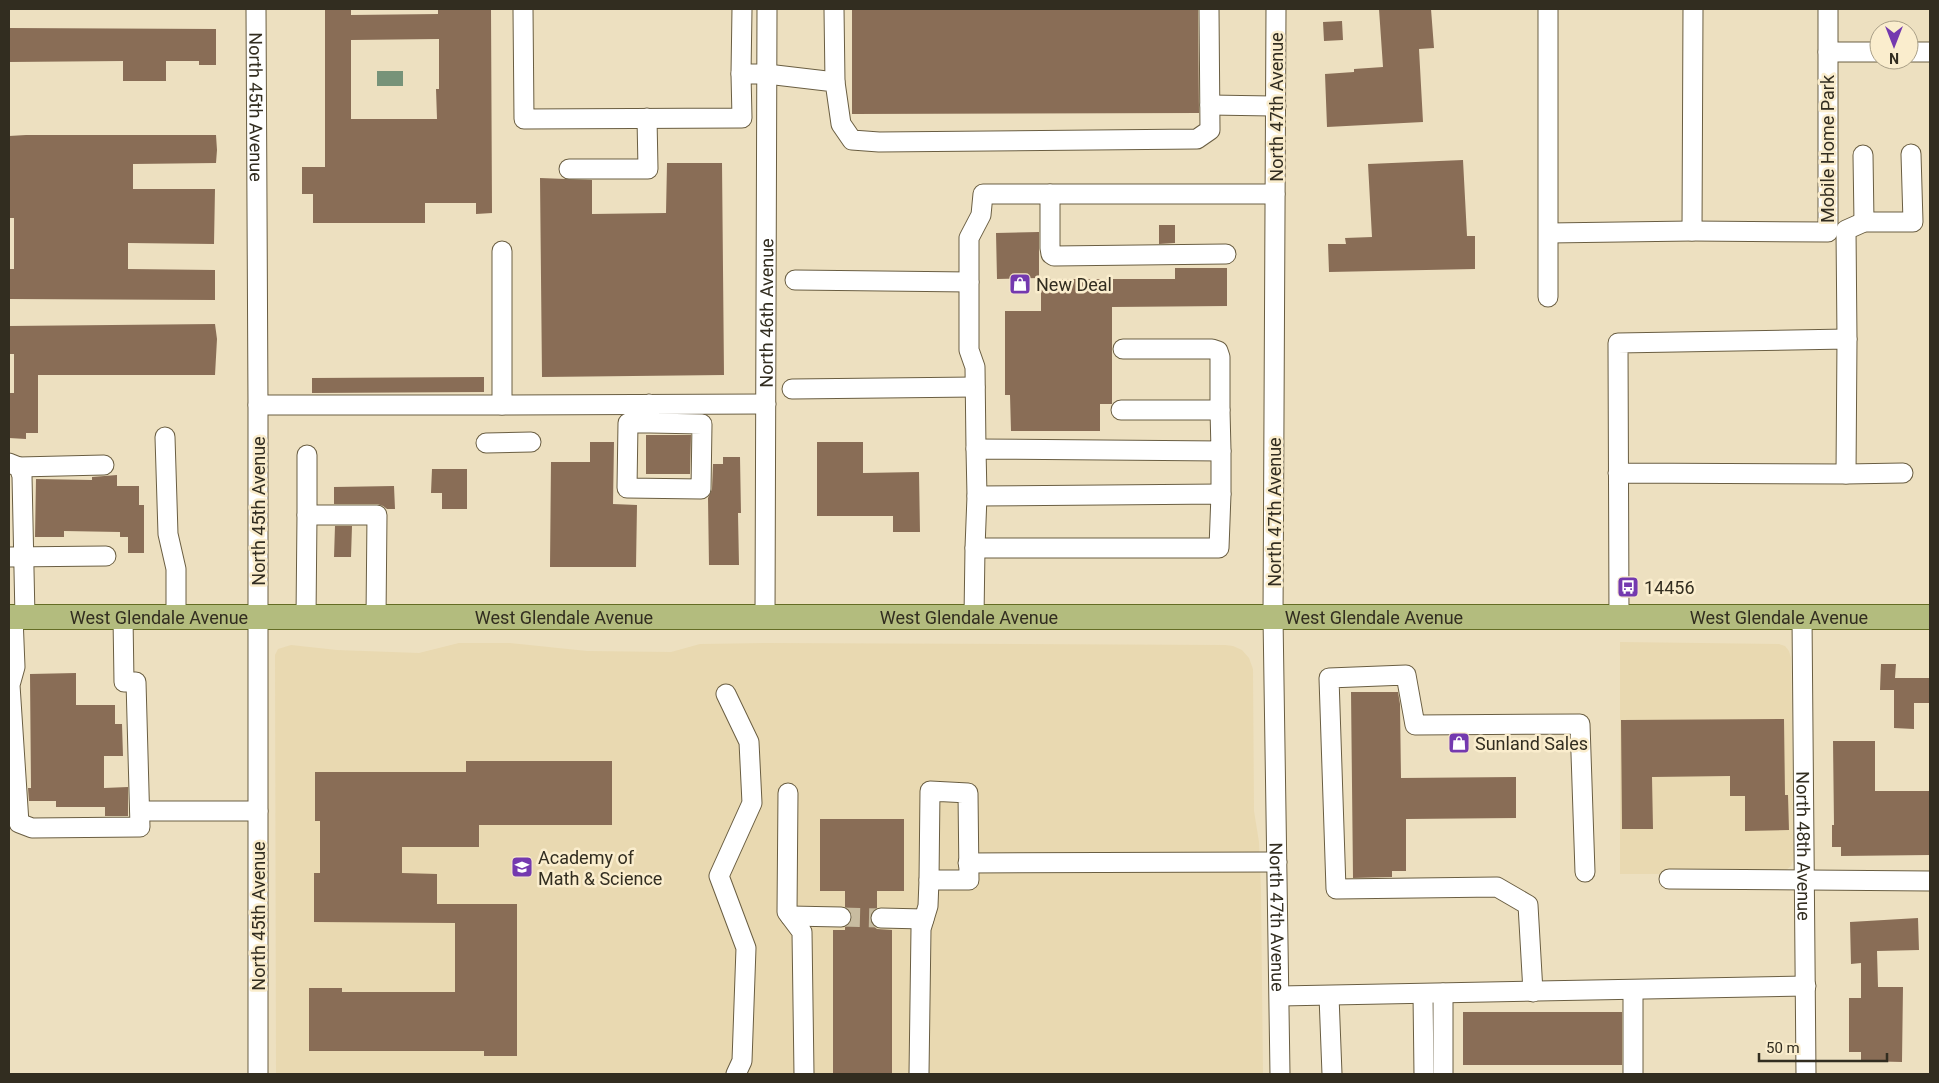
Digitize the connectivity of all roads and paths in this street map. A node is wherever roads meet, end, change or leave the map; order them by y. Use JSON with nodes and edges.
{"nodes":[{"id":1,"x":256,"y":9,"type":"edge"},
{"id":2,"x":523,"y":9,"type":"edge"},
{"id":3,"x":742,"y":9,"type":"edge"},
{"id":4,"x":767,"y":9,"type":"edge"},
{"id":5,"x":834,"y":9,"type":"edge"},
{"id":6,"x":1209,"y":9,"type":"edge"},
{"id":7,"x":1276,"y":9,"type":"edge"},
{"id":8,"x":1548,"y":9,"type":"edge"},
{"id":9,"x":1693,"y":9,"type":"edge"},
{"id":10,"x":1828,"y":9,"type":"edge"},
{"id":11,"x":1828,"y":52,"type":"junction"},
{"id":12,"x":1869,"y":52,"type":"edge"},
{"id":13,"x":741,"y":74,"type":"junction"},
{"id":14,"x":767,"y":74,"type":"junction"},
{"id":15,"x":836,"y":82,"type":"junction"},
{"id":16,"x":1210,"y":105,"type":"junction"},
{"id":17,"x":1276,"y":106,"type":"junction"},
{"id":18,"x":647,"y":118,"type":"junction"},
{"id":19,"x":1911,"y":154,"type":"dead end"},
{"id":20,"x":1863,"y":155,"type":"dead end"},
{"id":21,"x":569,"y":169,"type":"dead end"},
{"id":22,"x":1050,"y":194,"type":"junction"},
{"id":23,"x":1275,"y":194,"type":"junction"},
{"id":24,"x":1864,"y":222,"type":"junction"},
{"id":25,"x":1692,"y":230,"type":"junction"},
{"id":26,"x":1549,"y":233,"type":"junction"},
{"id":27,"x":502,"y":251,"type":"dead end"},
{"id":28,"x":1226,"y":254,"type":"dead end"},
{"id":29,"x":795,"y":280,"type":"dead end"},
{"id":30,"x":969,"y":282,"type":"junction"},
{"id":31,"x":1548,"y":298,"type":"dead end"},
{"id":32,"x":1847,"y":339,"type":"junction"},
{"id":33,"x":1123,"y":349,"type":"dead end"},
{"id":34,"x":975,"y":386,"type":"junction"},
{"id":35,"x":792,"y":389,"type":"dead end"},
{"id":36,"x":650,"y":404,"type":"junction"},
{"id":37,"x":766,"y":404,"type":"junction"},
{"id":38,"x":258,"y":405,"type":"junction"},
{"id":39,"x":502,"y":405,"type":"junction"},
{"id":40,"x":1120,"y":410,"type":"dead end"},
{"id":41,"x":1220,"y":410,"type":"junction"},
{"id":42,"x":650,"y":423,"type":"junction"},
{"id":43,"x":165,"y":437,"type":"dead end"},
{"id":44,"x":531,"y":442,"type":"dead end"},
{"id":45,"x":486,"y":443,"type":"dead end"},
{"id":46,"x":976,"y":449,"type":"junction"},
{"id":47,"x":1221,"y":452,"type":"junction"},
{"id":48,"x":307,"y":455,"type":"dead end"},
{"id":49,"x":104,"y":464,"type":"dead end"},
{"id":50,"x":14,"y":465,"type":"edge"},
{"id":51,"x":1618,"y":473,"type":"junction"},
{"id":52,"x":1903,"y":473,"type":"dead end"},
{"id":53,"x":1846,"y":474,"type":"junction"},
{"id":54,"x":1220,"y":494,"type":"junction"},
{"id":55,"x":977,"y":496,"type":"junction"},
{"id":56,"x":307,"y":515,"type":"junction"},
{"id":57,"x":16,"y":517,"type":"edge"},
{"id":58,"x":975,"y":548,"type":"junction"},
{"id":59,"x":106,"y":556,"type":"dead end"},
{"id":60,"x":16,"y":557,"type":"edge"},
{"id":61,"x":15,"y":617,"type":"edge"},
{"id":62,"x":122,"y":617,"type":"junction"},
{"id":63,"x":176,"y":617,"type":"junction"},
{"id":64,"x":258,"y":617,"type":"junction"},
{"id":65,"x":306,"y":617,"type":"junction"},
{"id":66,"x":376,"y":617,"type":"junction"},
{"id":67,"x":765,"y":617,"type":"junction"},
{"id":68,"x":974,"y":617,"type":"junction"},
{"id":69,"x":1273,"y":617,"type":"junction"},
{"id":70,"x":1619,"y":617,"type":"junction"},
{"id":71,"x":1802,"y":617,"type":"junction"},
{"id":72,"x":1930,"y":617,"type":"edge"},
{"id":73,"x":726,"y":694,"type":"dead end"},
{"id":74,"x":788,"y":793,"type":"dead end"},
{"id":75,"x":140,"y":811,"type":"junction"},
{"id":76,"x":258,"y":811,"type":"junction"},
{"id":77,"x":1277,"y":862,"type":"junction"},
{"id":78,"x":968,"y":863,"type":"junction"},
{"id":79,"x":1585,"y":872,"type":"dead end"},
{"id":80,"x":1669,"y":879,"type":"dead end"},
{"id":81,"x":929,"y":880,"type":"junction"},
{"id":82,"x":1805,"y":881,"type":"junction"},
{"id":83,"x":1930,"y":881,"type":"edge"},
{"id":84,"x":790,"y":916,"type":"junction"},
{"id":85,"x":841,"y":917,"type":"tunnel mouth"},
{"id":86,"x":881,"y":918,"type":"tunnel mouth"},
{"id":87,"x":924,"y":919,"type":"junction"},
{"id":88,"x":1806,"y":986,"type":"junction"},
{"id":89,"x":1633,"y":990,"type":"junction"},
{"id":90,"x":1533,"y":992,"type":"junction"},
{"id":91,"x":1443,"y":993,"type":"junction"},
{"id":92,"x":1423,"y":994,"type":"junction"},
{"id":93,"x":1280,"y":996,"type":"junction"},
{"id":94,"x":1329,"y":996,"type":"junction"},
{"id":95,"x":258,"y":1074,"type":"edge"},
{"id":96,"x":736,"y":1074,"type":"edge"},
{"id":97,"x":804,"y":1074,"type":"edge"},
{"id":98,"x":919,"y":1074,"type":"edge"},
{"id":99,"x":1280,"y":1074,"type":"edge"},
{"id":100,"x":1332,"y":1074,"type":"edge"},
{"id":101,"x":1424,"y":1074,"type":"edge"},
{"id":102,"x":1443,"y":1074,"type":"edge"},
{"id":103,"x":1633,"y":1074,"type":"edge"},
{"id":104,"x":1806,"y":1074,"type":"edge"}],
"edges":[{"from":1,"to":38,"type":"street","name":"North 45th Avenue"},
{"from":2,"to":18,"type":"street"},
{"from":3,"to":13,"type":"street"},
{"from":4,"to":14,"type":"street","name":"North 46th Avenue"},
{"from":5,"to":15,"type":"street"},
{"from":6,"to":16,"type":"street"},
{"from":7,"to":17,"type":"street","name":"North 47th Avenue"},
{"from":8,"to":26,"type":"street"},
{"from":9,"to":25,"type":"street"},
{"from":10,"to":11,"type":"street","name":"Mobile Home Park"},
{"from":11,"to":12,"type":"street","name":"Mobile Home Park"},
{"from":11,"to":25,"type":"street","name":"Mobile Home Park"},
{"from":13,"to":14,"type":"street"},
{"from":13,"to":18,"type":"street"},
{"from":14,"to":15,"type":"street"},
{"from":14,"to":37,"type":"street","name":"North 46th Avenue"},
{"from":15,"to":16,"type":"street"},
{"from":16,"to":17,"type":"street"},
{"from":17,"to":23,"type":"street","name":"North 47th Avenue"},
{"from":18,"to":21,"type":"street"},
{"from":19,"to":24,"type":"street"},
{"from":20,"to":24,"type":"street"},
{"from":22,"to":23,"type":"street"},
{"from":22,"to":28,"type":"street"},
{"from":22,"to":30,"type":"street"},
{"from":23,"to":69,"type":"street","name":"North 47th Avenue"},
{"from":24,"to":32,"type":"street"},
{"from":25,"to":26,"type":"street","name":"Mobile Home Park"},
{"from":26,"to":31,"type":"street"},
{"from":27,"to":39,"type":"street"},
{"from":29,"to":30,"type":"street"},
{"from":30,"to":34,"type":"street"},
{"from":32,"to":51,"type":"street"},
{"from":32,"to":53,"type":"street"},
{"from":33,"to":41,"type":"street"},
{"from":34,"to":35,"type":"street"},
{"from":34,"to":46,"type":"street"},
{"from":36,"to":37,"type":"street"},
{"from":36,"to":39,"type":"street"},
{"from":36,"to":42,"type":"street"},
{"from":37,"to":67,"type":"street","name":"North 46th Avenue"},
{"from":38,"to":39,"type":"street"},
{"from":38,"to":64,"type":"street","name":"North 45th Avenue"},
{"from":40,"to":41,"type":"street"},
{"from":41,"to":47,"type":"street"},
{"from":42,"to":42,"type":"street"},
{"from":43,"to":63,"type":"street"},
{"from":44,"to":45,"type":"street"},
{"from":46,"to":47,"type":"street"},
{"from":46,"to":55,"type":"street"},
{"from":47,"to":54,"type":"street"},
{"from":48,"to":56,"type":"street"},
{"from":49,"to":50,"type":"street"},
{"from":50,"to":57,"type":"street"},
{"from":51,"to":53,"type":"street"},
{"from":51,"to":70,"type":"street"},
{"from":52,"to":53,"type":"street"},
{"from":54,"to":55,"type":"street"},
{"from":54,"to":58,"type":"street"},
{"from":55,"to":58,"type":"street"},
{"from":56,"to":65,"type":"street"},
{"from":56,"to":66,"type":"street"},
{"from":57,"to":60,"type":"street"},
{"from":58,"to":68,"type":"street"},
{"from":59,"to":60,"type":"street"},
{"from":60,"to":61,"type":"street"},
{"from":61,"to":62,"type":"main road","name":"West Glendale Avenue"},
{"from":61,"to":75,"type":"street"},
{"from":62,"to":63,"type":"main road","name":"West Glendale Avenue"},
{"from":62,"to":75,"type":"street"},
{"from":63,"to":64,"type":"main road","name":"West Glendale Avenue"},
{"from":64,"to":65,"type":"main road","name":"West Glendale Avenue"},
{"from":64,"to":76,"type":"street","name":"North 45th Avenue"},
{"from":65,"to":66,"type":"main road","name":"West Glendale Avenue"},
{"from":66,"to":67,"type":"main road","name":"West Glendale Avenue"},
{"from":67,"to":68,"type":"main road","name":"West Glendale Avenue"},
{"from":68,"to":69,"type":"main road","name":"West Glendale Avenue"},
{"from":69,"to":70,"type":"main road","name":"West Glendale Avenue"},
{"from":69,"to":77,"type":"street","name":"North 47th Avenue"},
{"from":70,"to":71,"type":"main road","name":"West Glendale Avenue"},
{"from":71,"to":72,"type":"main road","name":"West Glendale Avenue"},
{"from":71,"to":82,"type":"street","name":"North 48th Avenue"},
{"from":73,"to":96,"type":"street"},
{"from":74,"to":84,"type":"street"},
{"from":75,"to":76,"type":"street"},
{"from":76,"to":95,"type":"street","name":"North 45th Avenue"},
{"from":77,"to":78,"type":"street"},
{"from":77,"to":93,"type":"street","name":"North 47th Avenue"},
{"from":78,"to":81,"type":"street"},
{"from":78,"to":81,"type":"street"},
{"from":79,"to":90,"type":"street"},
{"from":80,"to":82,"type":"street"},
{"from":81,"to":87,"type":"street"},
{"from":82,"to":83,"type":"street"},
{"from":82,"to":88,"type":"street","name":"North 48th Avenue"},
{"from":84,"to":85,"type":"street"},
{"from":84,"to":97,"type":"street"},
{"from":86,"to":87,"type":"street"},
{"from":87,"to":98,"type":"street"},
{"from":88,"to":89,"type":"street"},
{"from":88,"to":104,"type":"street","name":"North 48th Avenue"},
{"from":89,"to":90,"type":"street"},
{"from":89,"to":103,"type":"street"},
{"from":90,"to":91,"type":"street"},
{"from":91,"to":92,"type":"street"},
{"from":91,"to":102,"type":"street"},
{"from":92,"to":94,"type":"street"},
{"from":92,"to":101,"type":"street"},
{"from":93,"to":94,"type":"street"},
{"from":93,"to":99,"type":"street","name":"North 47th Avenue"},
{"from":94,"to":100,"type":"street"}]}
